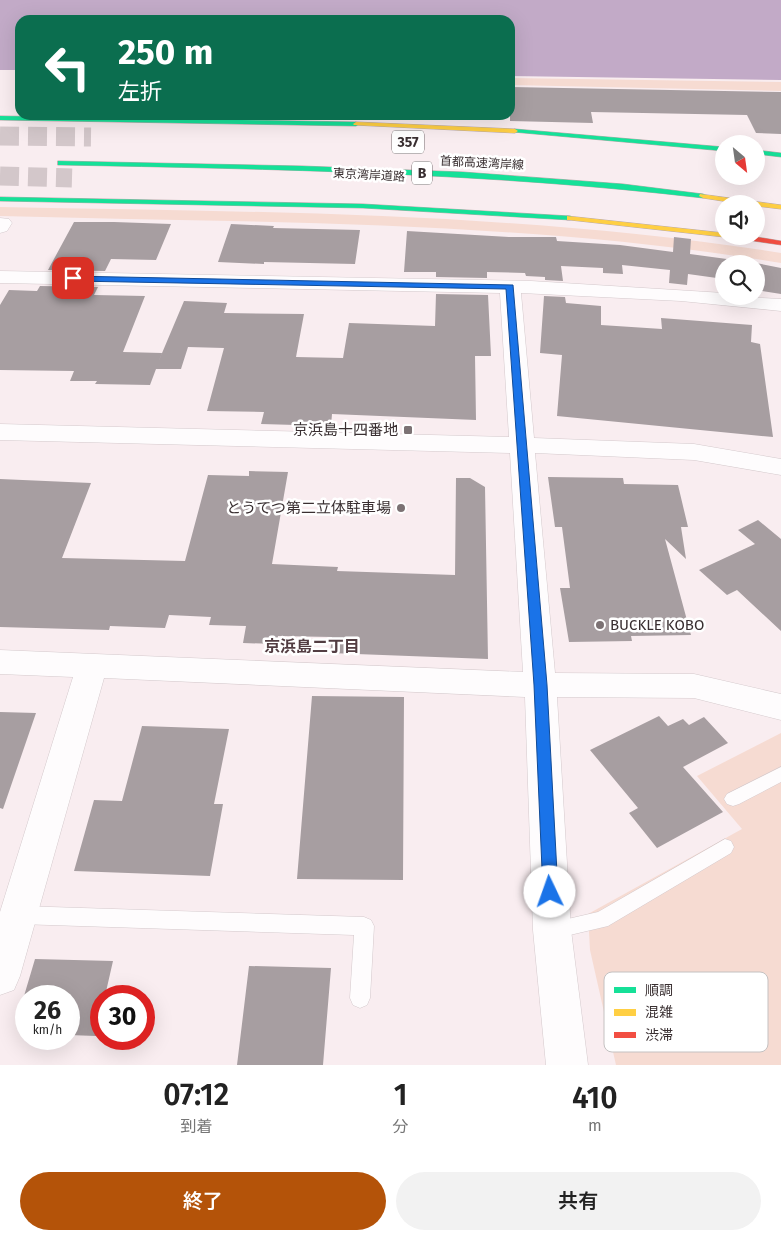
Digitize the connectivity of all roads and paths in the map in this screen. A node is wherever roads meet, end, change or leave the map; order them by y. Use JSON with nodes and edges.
{"nodes":[{"id":1,"x":0,"y":118,"type":"edge"},
{"id":2,"x":15,"y":118,"type":"edge"},
{"id":3,"x":113,"y":120,"type":"edge"},
{"id":4,"x":715,"y":147,"type":"edge"},
{"id":5,"x":574,"y":148,"type":"dead end"},
{"id":6,"x":765,"y":153,"type":"edge"},
{"id":7,"x":781,"y":155,"type":"edge"},
{"id":8,"x":715,"y":157,"type":"edge"},
{"id":9,"x":61,"y":163,"type":"dead end"},
{"id":10,"x":765,"y":163,"type":"edge"},
{"id":11,"x":781,"y":164,"type":"edge"},
{"id":12,"x":0,"y":199,"type":"edge"},
{"id":13,"x":781,"y":207,"type":"edge"},
{"id":14,"x":715,"y":234,"type":"edge"},
{"id":15,"x":765,"y":241,"type":"edge"},
{"id":16,"x":781,"y":243,"type":"edge"},
{"id":17,"x":0,"y":277,"type":"edge"},
{"id":18,"x":510,"y":287,"type":"junction"},
{"id":19,"x":781,"y":305,"type":"edge"},
{"id":20,"x":0,"y":432,"type":"edge"},
{"id":21,"x":523,"y":445,"type":"junction"},
{"id":22,"x":781,"y":467,"type":"edge"},
{"id":23,"x":0,"y":662,"type":"edge"},
{"id":24,"x":92,"y":666,"type":"junction"},
{"id":25,"x":540,"y":685,"type":"junction"},
{"id":26,"x":781,"y":707,"type":"edge"},
{"id":27,"x":781,"y":774,"type":"edge"},
{"id":28,"x":733,"y":799,"type":"dead end"},
{"id":29,"x":725,"y":847,"type":"dead end"},
{"id":30,"x":18,"y":914,"type":"junction"},
{"id":31,"x":552,"y":930,"type":"junction"},
{"id":32,"x":0,"y":976,"type":"edge"},
{"id":33,"x":360,"y":998,"type":"dead end"},
{"id":34,"x":567,"y":1065,"type":"edge"}],
"edges":[{"from":1,"to":2,"type":"highway"},
{"from":3,"to":4,"type":"highway"},
{"from":5,"to":8,"type":"highway"},
{"from":6,"to":7,"type":"highway"},
{"from":9,"to":13,"type":"highway","name":"首都高速湾岸線","number":"B"},
{"from":10,"to":11,"type":"highway"},
{"from":12,"to":14,"type":"highway"},
{"from":15,"to":16,"type":"highway"},
{"from":17,"to":18,"type":"street"},
{"from":18,"to":19,"type":"street"},
{"from":18,"to":21,"type":"street"},
{"from":20,"to":21,"type":"street"},
{"from":21,"to":22,"type":"street"},
{"from":21,"to":25,"type":"street"},
{"from":23,"to":24,"type":"street"},
{"from":24,"to":25,"type":"street"},
{"from":24,"to":30,"type":"street"},
{"from":25,"to":26,"type":"street"},
{"from":25,"to":31,"type":"street"},
{"from":27,"to":28,"type":"lane"},
{"from":29,"to":31,"type":"lane"},
{"from":30,"to":32,"type":"street"},
{"from":30,"to":33,"type":"lane"},
{"from":31,"to":34,"type":"street"}]}
